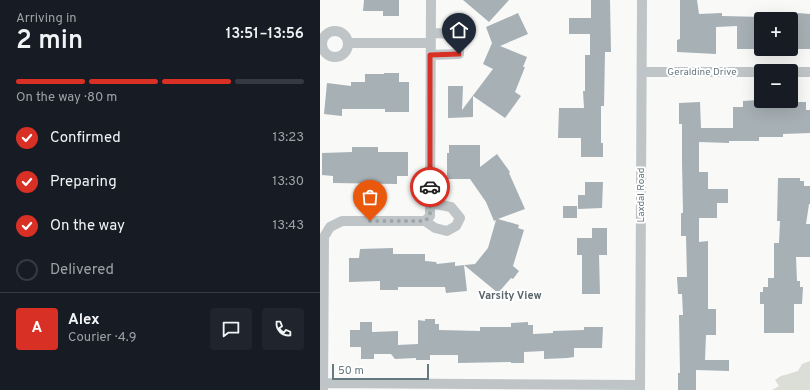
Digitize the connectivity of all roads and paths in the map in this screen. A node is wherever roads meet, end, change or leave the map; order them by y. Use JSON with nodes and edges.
{"nodes":[{"id":1,"x":431,"y":0,"type":"edge"},
{"id":2,"x":642,"y":0,"type":"edge"},
{"id":3,"x":430,"y":38,"type":"junction"},
{"id":4,"x":348,"y":43,"type":"dead end"},
{"id":5,"x":430,"y":55,"type":"junction"},
{"id":6,"x":642,"y":72,"type":"junction"},
{"id":7,"x":754,"y":72,"type":"edge"},
{"id":8,"x":798,"y":72,"type":"edge"},
{"id":9,"x":810,"y":72,"type":"edge"},
{"id":10,"x":430,"y":203,"type":"junction"},
{"id":11,"x":425,"y":221,"type":"junction"},
{"id":12,"x":322,"y":385,"type":"edge"},
{"id":13,"x":640,"y":388,"type":"edge"}],
"edges":[{"from":1,"to":3,"type":"street"},
{"from":2,"to":6,"type":"street","name":"Laxdal Road"},
{"from":3,"to":4,"type":"street"},
{"from":3,"to":5,"type":"street"},
{"from":3,"to":5,"type":"street"},
{"from":5,"to":10,"type":"street"},
{"from":6,"to":7,"type":"street","name":"Geraldine Drive"},
{"from":6,"to":13,"type":"street","name":"Laxdal Road"},
{"from":8,"to":9,"type":"street"},
{"from":10,"to":11,"type":"street"},
{"from":10,"to":11,"type":"street"},
{"from":11,"to":12,"type":"street"},
{"from":12,"to":13,"type":"street"}]}
